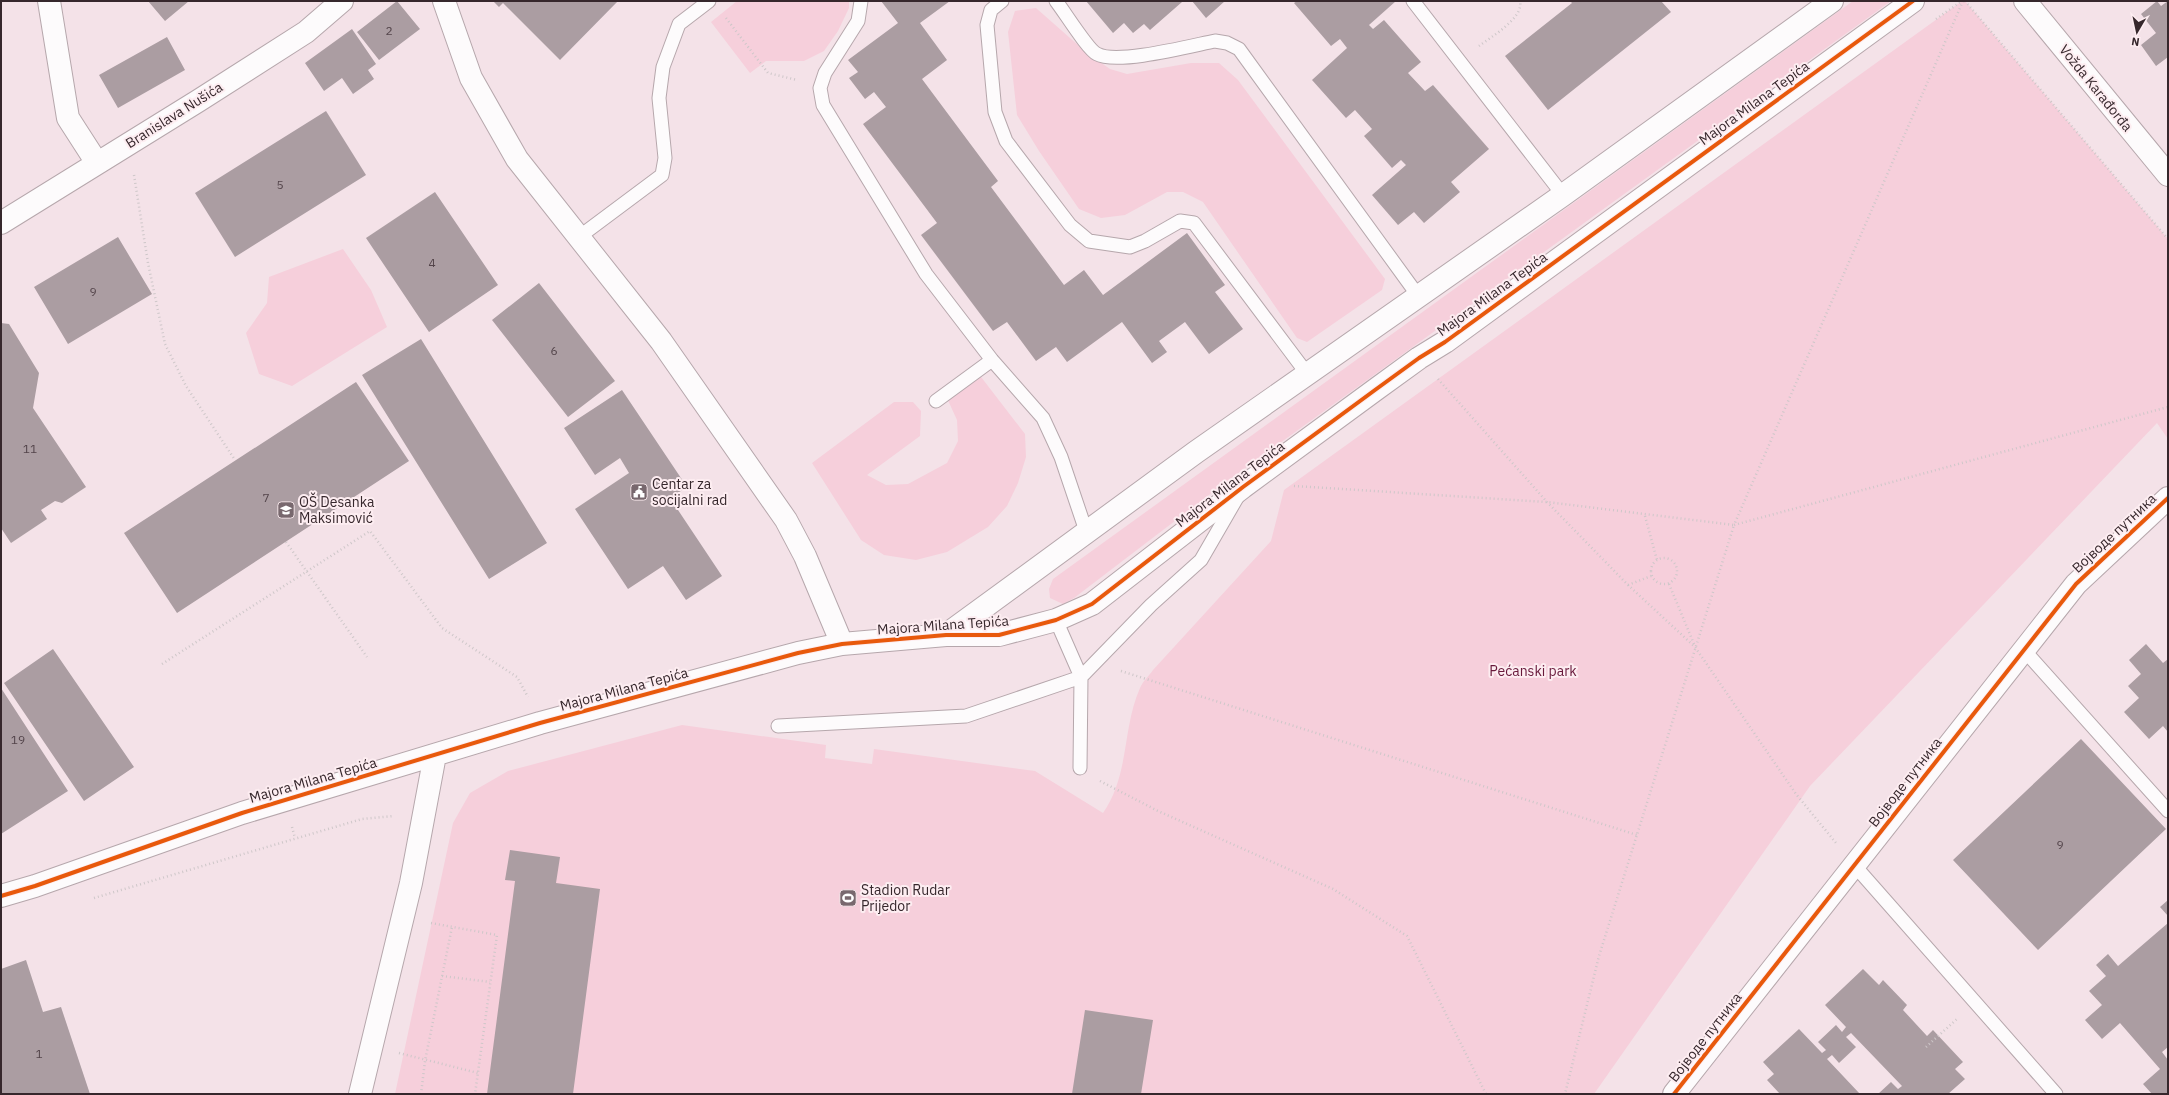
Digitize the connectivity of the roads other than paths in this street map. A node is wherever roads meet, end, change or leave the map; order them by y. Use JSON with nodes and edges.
{"nodes":[{"id":1,"x":49,"y":1,"type":"edge"},
{"id":2,"x":342,"y":1,"type":"edge"},
{"id":3,"x":444,"y":1,"type":"edge"},
{"id":4,"x":709,"y":1,"type":"edge"},
{"id":5,"x":861,"y":1,"type":"edge"},
{"id":6,"x":1002,"y":1,"type":"edge"},
{"id":7,"x":1056,"y":1,"type":"edge"},
{"id":8,"x":1413,"y":1,"type":"edge"},
{"id":9,"x":1832,"y":1,"type":"edge"},
{"id":10,"x":1913,"y":1,"type":"edge"},
{"id":11,"x":2025,"y":1,"type":"edge"},
{"id":12,"x":97,"y":163,"type":"junction"},
{"id":13,"x":2168,"y":175,"type":"edge"},
{"id":14,"x":1564,"y":195,"type":"junction"},
{"id":15,"x":1,"y":222,"type":"edge"},
{"id":16,"x":580,"y":237,"type":"junction"},
{"id":17,"x":1419,"y":297,"type":"junction"},
{"id":18,"x":992,"y":360,"type":"junction"},
{"id":19,"x":1308,"y":375,"type":"junction"},
{"id":20,"x":936,"y":401,"type":"dead end"},
{"id":21,"x":1243,"y":487,"type":"junction"},
{"id":22,"x":2168,"y":498,"type":"edge"},
{"id":23,"x":1087,"y":534,"type":"junction"},
{"id":24,"x":1056,"y":620,"type":"junction"},
{"id":25,"x":946,"y":635,"type":"junction"},
{"id":26,"x":842,"y":644,"type":"junction"},
{"id":27,"x":2024,"y":650,"type":"junction"},
{"id":28,"x":1081,"y":677,"type":"junction"},
{"id":29,"x":778,"y":726,"type":"dead end"},
{"id":30,"x":435,"y":756,"type":"junction"},
{"id":31,"x":1080,"y":768,"type":"road end"},
{"id":32,"x":2168,"y":811,"type":"edge"},
{"id":33,"x":1855,"y":866,"type":"junction"},
{"id":34,"x":1,"y":896,"type":"edge"},
{"id":35,"x":360,"y":1094,"type":"edge"},
{"id":36,"x":1674,"y":1094,"type":"edge"},
{"id":37,"x":2056,"y":1094,"type":"edge"}],
"edges":[{"from":1,"to":12,"type":"street"},
{"from":2,"to":12,"type":"street","name":"Branislava Nušića"},
{"from":3,"to":16,"type":"street"},
{"from":4,"to":16,"type":"lane"},
{"from":5,"to":18,"type":"lane"},
{"from":6,"to":19,"type":"lane"},
{"from":7,"to":17,"type":"lane"},
{"from":8,"to":14,"type":"lane"},
{"from":9,"to":14,"type":"street","name":"Majora Milana Tepića"},
{"from":10,"to":21,"type":"street","name":"Majora Milana Tepića"},
{"from":11,"to":13,"type":"street","name":"Vožda Karađorđa"},
{"from":12,"to":15,"type":"street","name":"Branislava Nušića"},
{"from":14,"to":17,"type":"street","name":"Majora Milana Tepića"},
{"from":16,"to":26,"type":"street"},
{"from":17,"to":19,"type":"street","name":"Majora Milana Tepića"},
{"from":18,"to":20,"type":"lane"},
{"from":18,"to":23,"type":"lane"},
{"from":19,"to":23,"type":"street","name":"Majora Milana Tepića"},
{"from":21,"to":24,"type":"street","name":"Majora Milana Tepića"},
{"from":21,"to":28,"type":"lane"},
{"from":22,"to":27,"type":"street","name":"Војводе путника"},
{"from":23,"to":25,"type":"street","name":"Majora Milana Tepića"},
{"from":24,"to":25,"type":"street","name":"Majora Milana Tepića"},
{"from":24,"to":28,"type":"lane"},
{"from":25,"to":26,"type":"street","name":"Majora Milana Tepića"},
{"from":26,"to":30,"type":"street","name":"Majora Milana Tepića"},
{"from":27,"to":32,"type":"lane"},
{"from":27,"to":33,"type":"street","name":"Војводе путника"},
{"from":28,"to":29,"type":"lane"},
{"from":28,"to":31,"type":"lane"},
{"from":30,"to":34,"type":"street","name":"Majora Milana Tepića"},
{"from":30,"to":35,"type":"street"},
{"from":33,"to":36,"type":"street","name":"Војводе путника"},
{"from":33,"to":37,"type":"lane"}]}
